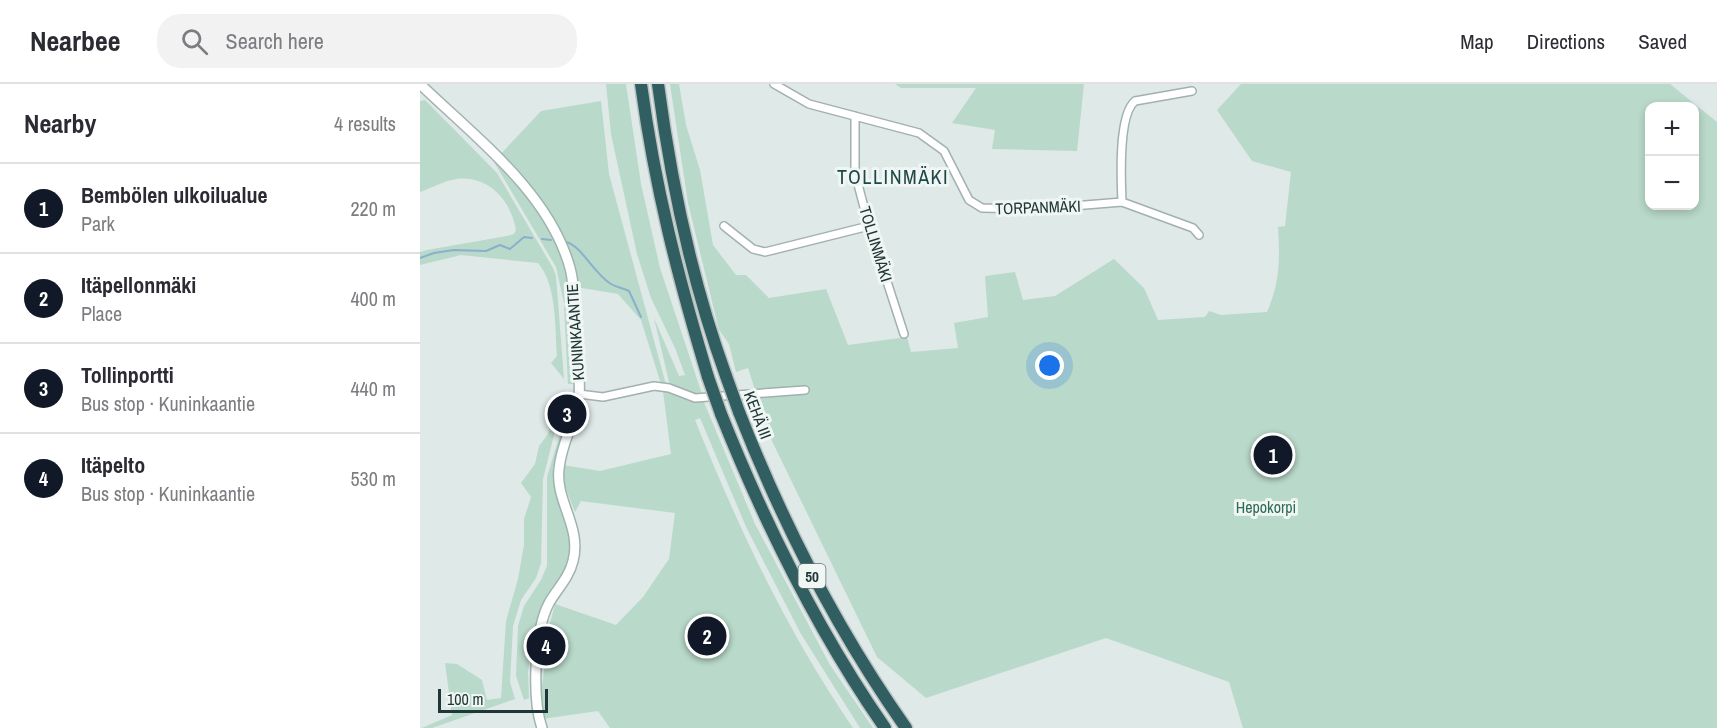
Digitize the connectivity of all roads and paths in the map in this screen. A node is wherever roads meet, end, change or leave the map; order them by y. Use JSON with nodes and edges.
{"nodes":[{"id":1,"x":420,"y":84,"type":"edge"},
{"id":2,"x":641,"y":84,"type":"edge"},
{"id":3,"x":658,"y":84,"type":"edge"},
{"id":4,"x":774,"y":84,"type":"edge"},
{"id":5,"x":1192,"y":91,"type":"dead end"},
{"id":6,"x":855,"y":116,"type":"junction"},
{"id":7,"x":1122,"y":202,"type":"junction"},
{"id":8,"x":724,"y":226,"type":"dead end"},
{"id":9,"x":868,"y":226,"type":"junction"},
{"id":10,"x":1199,"y":235,"type":"dead end"},
{"id":11,"x":904,"y":334,"type":"dead end"},
{"id":12,"x":805,"y":390,"type":"dead end"},
{"id":13,"x":579,"y":394,"type":"junction"},
{"id":14,"x":542,"y":728,"type":"edge"},
{"id":15,"x":885,"y":728,"type":"edge"},
{"id":16,"x":906,"y":728,"type":"edge"}],
"edges":[{"from":1,"to":13,"type":"main road","name":"KUNINKAANTIE"},
{"from":2,"to":15,"type":"highway","name":"KEHÄ III","number":"50","bridge":true},
{"from":3,"to":16,"type":"highway","name":"KEHÄ III","number":"50","bridge":true},
{"from":4,"to":6,"type":"street","name":"TORPANMÄKI"},
{"from":5,"to":7,"type":"street"},
{"from":6,"to":7,"type":"street","name":"TORPANMÄKI"},
{"from":6,"to":9,"type":"street","name":"TOLLINMÄKI"},
{"from":7,"to":10,"type":"street","name":"TORPANMÄKI"},
{"from":8,"to":9,"type":"street"},
{"from":9,"to":11,"type":"street","name":"TOLLINMÄKI"},
{"from":12,"to":13,"type":"street"},
{"from":13,"to":14,"type":"main road","name":"KUNINKAANTIE"}]}
